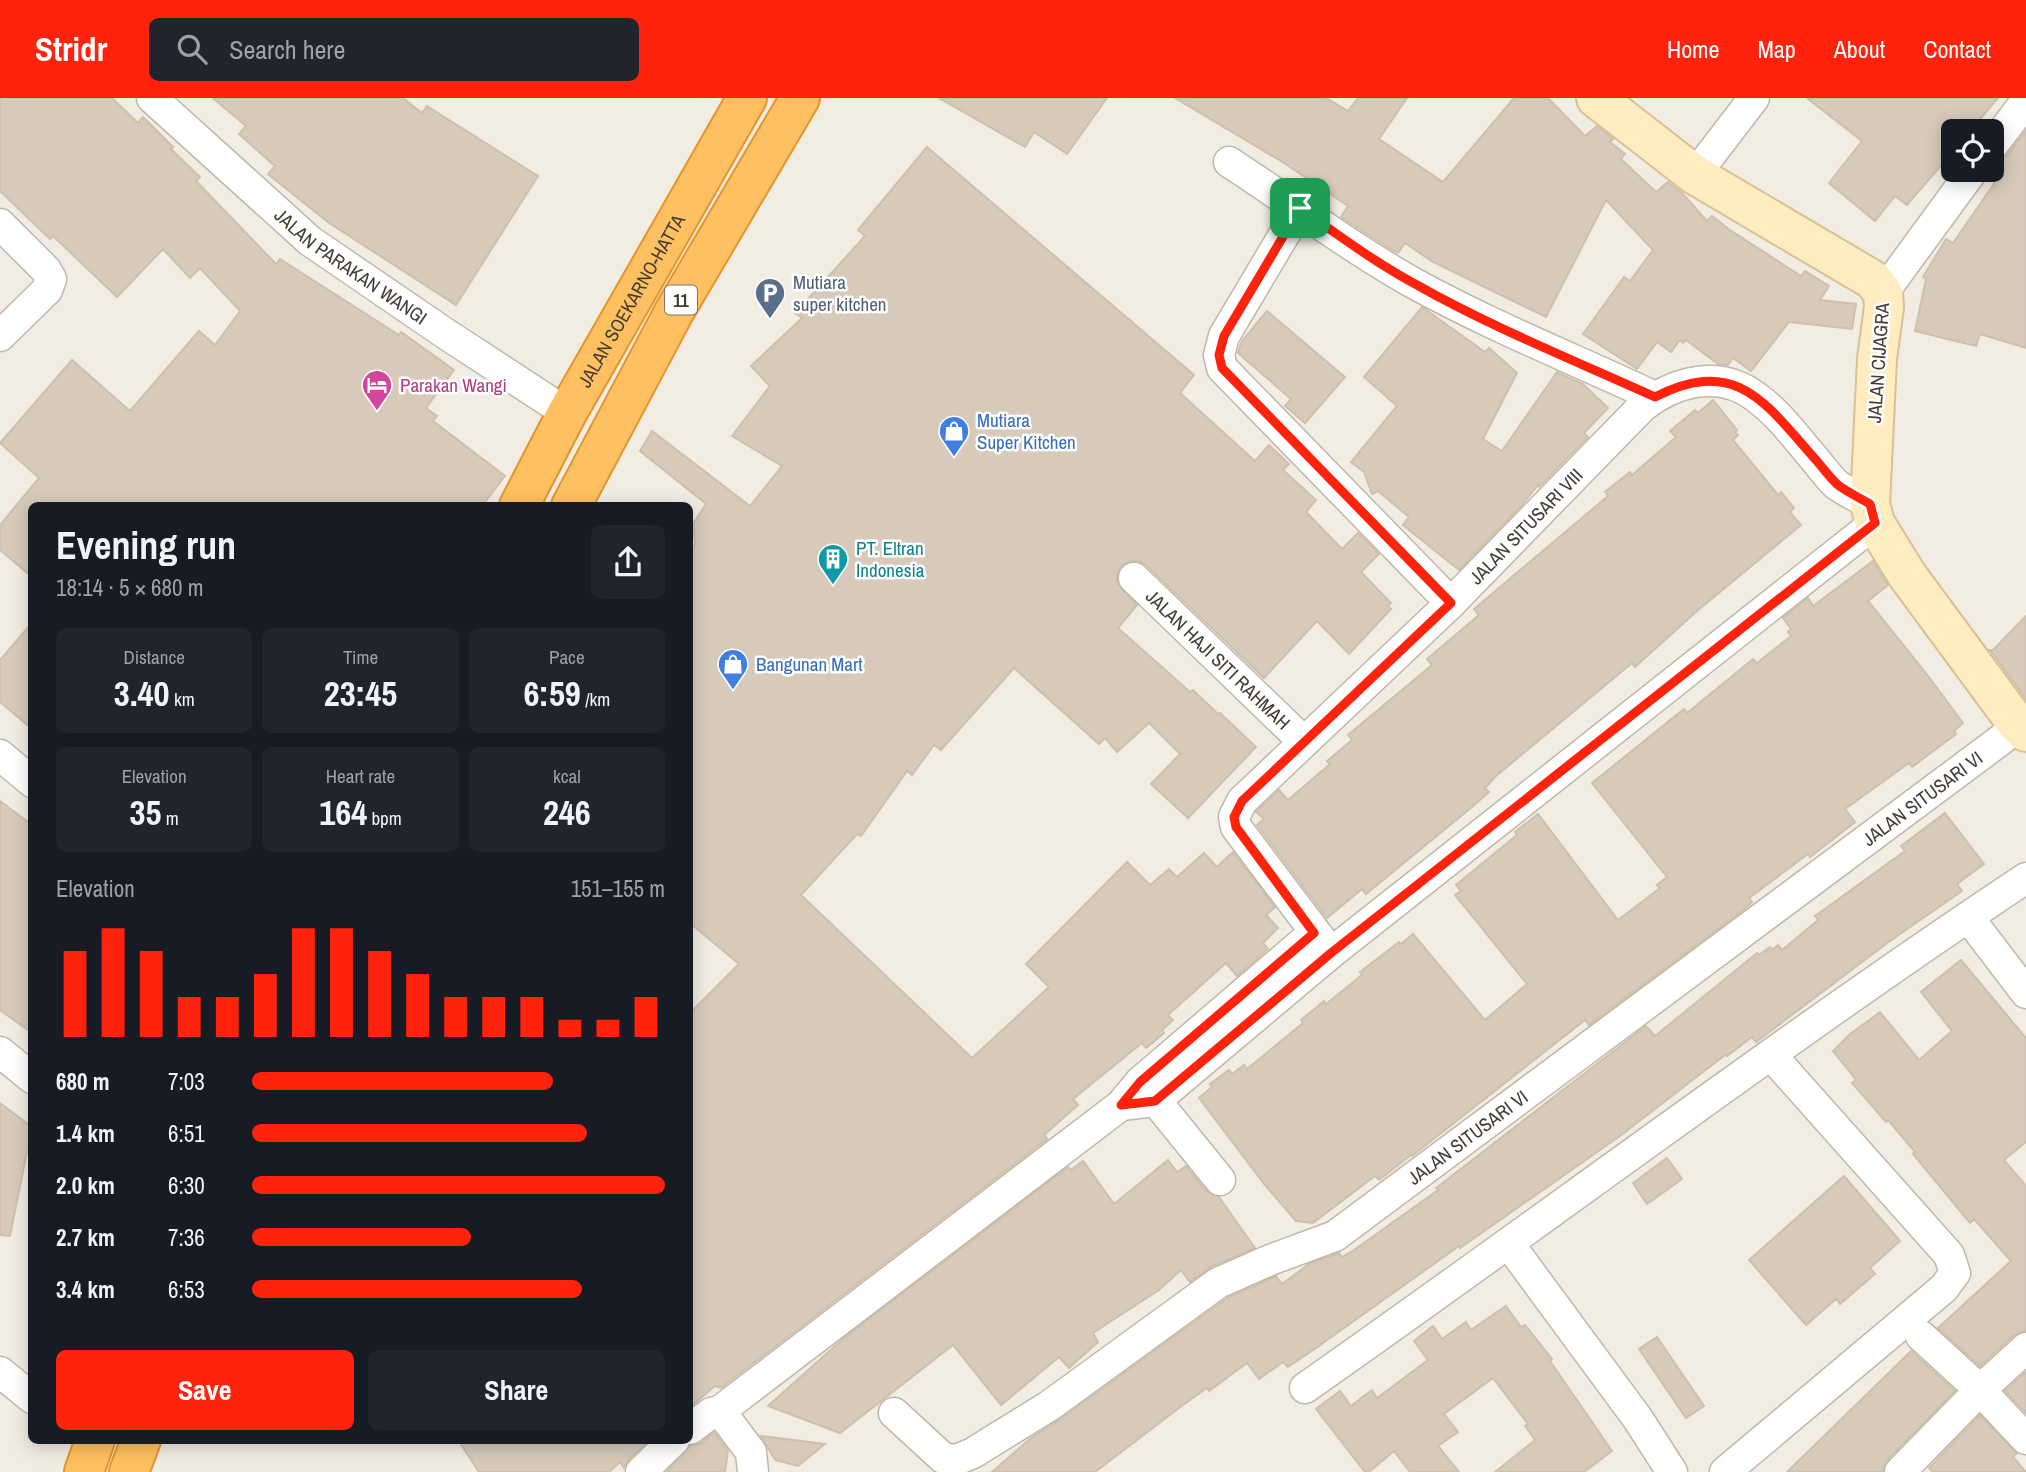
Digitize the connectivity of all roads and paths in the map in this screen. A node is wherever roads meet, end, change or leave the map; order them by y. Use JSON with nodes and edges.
{"nodes":[{"id":1,"x":152,"y":98,"type":"edge"},
{"id":2,"x":747,"y":98,"type":"edge"},
{"id":3,"x":800,"y":98,"type":"edge"},
{"id":4,"x":1596,"y":98,"type":"edge"},
{"id":5,"x":1754,"y":98,"type":"edge"},
{"id":6,"x":2026,"y":101,"type":"edge"},
{"id":7,"x":2004,"y":130,"type":"edge"},
{"id":8,"x":1229,"y":162,"type":"dead end"},
{"id":9,"x":1695,"y":176,"type":"junction"},
{"id":10,"x":1966,"y":182,"type":"edge"},
{"id":11,"x":1300,"y":208,"type":"junction"},
{"id":12,"x":0,"y":224,"type":"edge"},
{"id":13,"x":1880,"y":325,"type":"junction"},
{"id":14,"x":0,"y":336,"type":"edge"},
{"id":15,"x":1655,"y":397,"type":"junction"},
{"id":16,"x":567,"y":413,"type":"junction"},
{"id":17,"x":521,"y":502,"type":"edge"},
{"id":18,"x":573,"y":502,"type":"edge"},
{"id":19,"x":1873,"y":513,"type":"junction"},
{"id":20,"x":1134,"y":578,"type":"dead end"},
{"id":21,"x":1451,"y":603,"type":"junction"},
{"id":22,"x":2022,"y":728,"type":"edge"},
{"id":23,"x":1304,"y":742,"type":"junction"},
{"id":24,"x":0,"y":755,"type":"edge"},
{"id":25,"x":28,"y":779,"type":"edge"},
{"id":26,"x":2026,"y":878,"type":"edge"},
{"id":27,"x":1968,"y":917,"type":"junction"},
{"id":28,"x":1323,"y":943,"type":"junction"},
{"id":29,"x":2026,"y":993,"type":"edge"},
{"id":30,"x":0,"y":1052,"type":"edge"},
{"id":31,"x":1771,"y":1055,"type":"junction"},
{"id":32,"x":28,"y":1075,"type":"edge"},
{"id":33,"x":1148,"y":1092,"type":"junction"},
{"id":34,"x":1220,"y":1180,"type":"dead end"},
{"id":35,"x":1509,"y":1244,"type":"junction"},
{"id":36,"x":1921,"y":1336,"type":"dead end"},
{"id":37,"x":2026,"y":1348,"type":"edge"},
{"id":38,"x":0,"y":1372,"type":"edge"},
{"id":39,"x":1305,"y":1388,"type":"dead end"},
{"id":40,"x":1980,"y":1391,"type":"junction"},
{"id":41,"x":28,"y":1395,"type":"edge"},
{"id":42,"x":720,"y":1411,"type":"junction"},
{"id":43,"x":894,"y":1413,"type":"dead end"},
{"id":44,"x":693,"y":1427,"type":"edge"},
{"id":45,"x":2026,"y":1439,"type":"edge"},
{"id":46,"x":140,"y":1444,"type":"edge"},
{"id":47,"x":670,"y":1444,"type":"edge"},
{"id":48,"x":1665,"y":1469,"type":"edge"},
{"id":49,"x":130,"y":1472,"type":"edge"},
{"id":50,"x":642,"y":1472,"type":"edge"},
{"id":51,"x":753,"y":1472,"type":"edge"},
{"id":52,"x":1725,"y":1472,"type":"edge"},
{"id":53,"x":1900,"y":1472,"type":"edge"}],
"edges":[{"from":1,"to":16,"type":"street","name":"JALAN PARAKAN WANGI"},
{"from":2,"to":16,"type":"highway","name":"JALAN SOEKARNO-HATTA","number":"11"},
{"from":3,"to":18,"type":"highway","number":"11"},
{"from":4,"to":9,"type":"street","name":"JALAN CIJAGRA"},
{"from":5,"to":9,"type":"street"},
{"from":6,"to":7,"type":"street"},
{"from":8,"to":11,"type":"street"},
{"from":9,"to":13,"type":"street","name":"JALAN CIJAGRA"},
{"from":10,"to":13,"type":"street"},
{"from":11,"to":15,"type":"street"},
{"from":11,"to":21,"type":"street"},
{"from":12,"to":14,"type":"street"},
{"from":13,"to":19,"type":"street","name":"JALAN CIJAGRA"},
{"from":15,"to":19,"type":"street","name":"JALAN SITUSARI VIII"},
{"from":15,"to":21,"type":"street","name":"JALAN SITUSARI VIII"},
{"from":16,"to":17,"type":"highway","name":"JALAN SOEKARNO-HATTA","number":"11"},
{"from":19,"to":22,"type":"street"},
{"from":19,"to":28,"type":"street"},
{"from":20,"to":23,"type":"street","name":"JALAN HAJI SITI RAHMAH"},
{"from":21,"to":23,"type":"street","name":"JALAN SITUSARI VIII"},
{"from":22,"to":43,"type":"street","name":"JALAN SITUSARI VI"},
{"from":23,"to":28,"type":"street","name":"JALAN SITUSARI VIII"},
{"from":24,"to":25,"type":"street"},
{"from":26,"to":27,"type":"street"},
{"from":27,"to":29,"type":"street"},
{"from":27,"to":31,"type":"street"},
{"from":28,"to":33,"type":"street"},
{"from":30,"to":32,"type":"street"},
{"from":31,"to":35,"type":"street"},
{"from":31,"to":52,"type":"street"},
{"from":33,"to":34,"type":"street"},
{"from":33,"to":42,"type":"street"},
{"from":35,"to":39,"type":"street"},
{"from":35,"to":48,"type":"street"},
{"from":36,"to":40,"type":"street"},
{"from":37,"to":40,"type":"street"},
{"from":38,"to":41,"type":"street"},
{"from":40,"to":45,"type":"street"},
{"from":40,"to":53,"type":"street"},
{"from":42,"to":44,"type":"street"},
{"from":42,"to":51,"type":"street"},
{"from":46,"to":49,"type":"highway"},
{"from":47,"to":50,"type":"street"}]}
